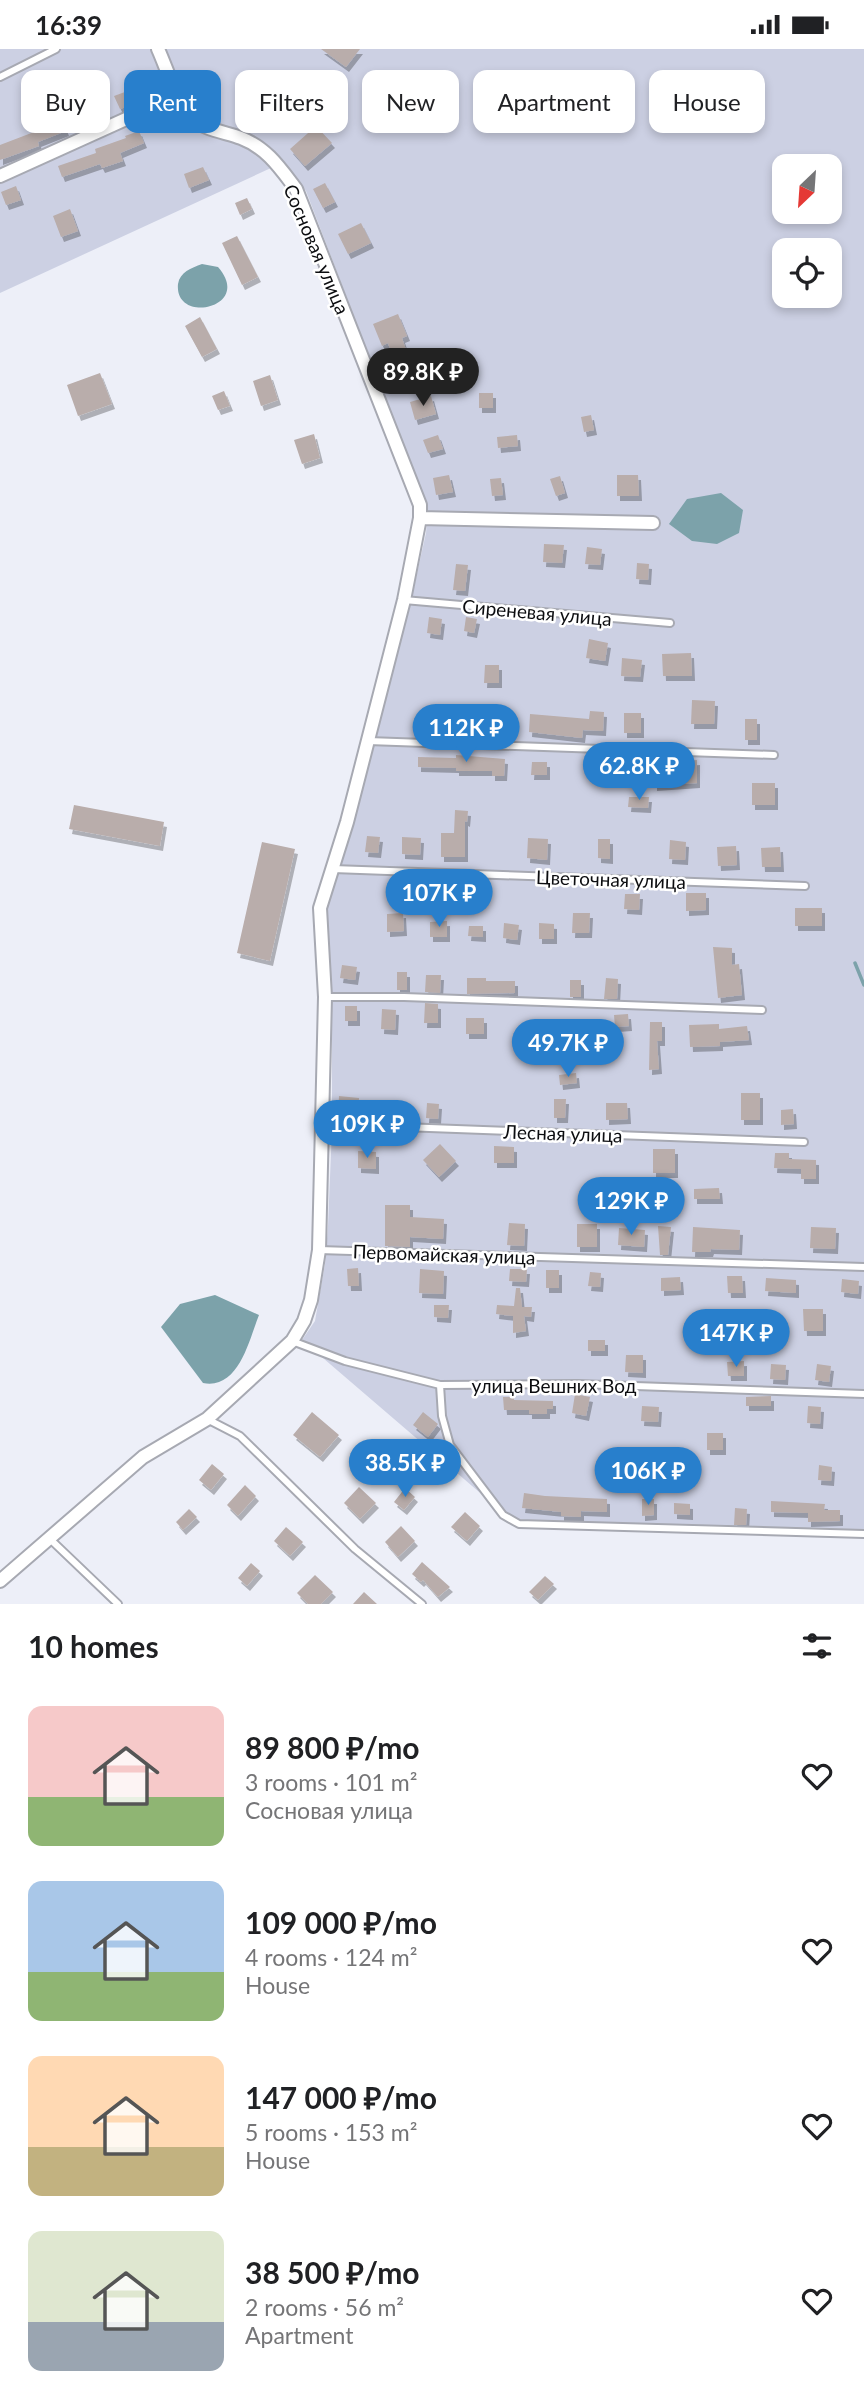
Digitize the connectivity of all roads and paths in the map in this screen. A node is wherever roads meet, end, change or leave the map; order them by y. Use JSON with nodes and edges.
{"nodes":[{"id":1,"x":56,"y":49,"type":"edge"},
{"id":2,"x":158,"y":49,"type":"edge"},
{"id":3,"x":168,"y":70,"type":"edge"},
{"id":4,"x":0,"y":77,"type":"edge"},
{"id":5,"x":124,"y":120,"type":"edge"},
{"id":6,"x":221,"y":132,"type":"edge"},
{"id":7,"x":0,"y":176,"type":"edge"},
{"id":8,"x":420,"y":518,"type":"junction"},
{"id":9,"x":653,"y":523,"type":"dead end"},
{"id":10,"x":404,"y":600,"type":"junction"},
{"id":11,"x":670,"y":623,"type":"dead end"},
{"id":12,"x":368,"y":741,"type":"junction"},
{"id":13,"x":774,"y":755,"type":"dead end"},
{"id":14,"x":334,"y":869,"type":"junction"},
{"id":15,"x":805,"y":886,"type":"dead end"},
{"id":16,"x":326,"y":997,"type":"junction"},
{"id":17,"x":762,"y":1010,"type":"dead end"},
{"id":18,"x":322,"y":1124,"type":"junction"},
{"id":19,"x":804,"y":1142,"type":"dead end"},
{"id":20,"x":319,"y":1250,"type":"junction"},
{"id":21,"x":864,"y":1267,"type":"edge"},
{"id":22,"x":292,"y":1341,"type":"junction"},
{"id":23,"x":440,"y":1385,"type":"junction"},
{"id":24,"x":864,"y":1394,"type":"edge"},
{"id":25,"x":207,"y":1419,"type":"junction"},
{"id":26,"x":864,"y":1534,"type":"edge"},
{"id":27,"x":50,"y":1539,"type":"junction"},
{"id":28,"x":0,"y":1581,"type":"edge"},
{"id":29,"x":118,"y":1604,"type":"edge"},
{"id":30,"x":422,"y":1604,"type":"edge"}],
"edges":[{"from":1,"to":4,"type":"lane"},
{"from":2,"to":3,"type":"street","name":"Сосновая улица"},
{"from":5,"to":7,"type":"street"},
{"from":6,"to":8,"type":"street","name":"Сосновая улица"},
{"from":8,"to":9,"type":"street"},
{"from":8,"to":10,"type":"street"},
{"from":10,"to":11,"type":"lane","name":"Сиреневая улица"},
{"from":10,"to":12,"type":"street"},
{"from":12,"to":13,"type":"lane"},
{"from":12,"to":14,"type":"street"},
{"from":14,"to":15,"type":"lane","name":"Цветочная улица"},
{"from":14,"to":16,"type":"street"},
{"from":16,"to":17,"type":"lane"},
{"from":16,"to":18,"type":"street"},
{"from":18,"to":19,"type":"lane","name":"Лесная улица"},
{"from":18,"to":20,"type":"street"},
{"from":20,"to":21,"type":"lane","name":"Первомайская улица"},
{"from":20,"to":22,"type":"street"},
{"from":22,"to":23,"type":"lane","name":"улица Вешних Вод"},
{"from":22,"to":25,"type":"street"},
{"from":23,"to":24,"type":"lane","name":"улица Вешних Вод"},
{"from":23,"to":26,"type":"lane"},
{"from":25,"to":27,"type":"street"},
{"from":25,"to":30,"type":"lane"},
{"from":27,"to":28,"type":"street"},
{"from":27,"to":29,"type":"lane"}]}
